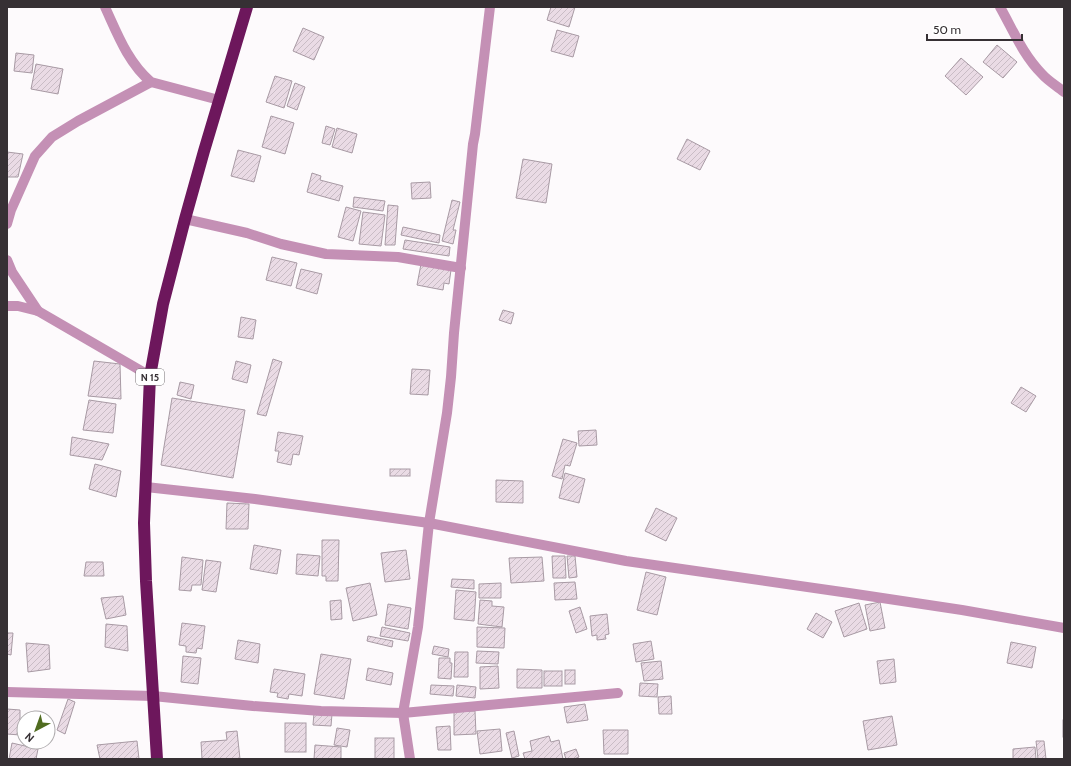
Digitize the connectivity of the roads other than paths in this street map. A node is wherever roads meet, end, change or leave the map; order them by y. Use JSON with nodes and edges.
{"nodes":[{"id":1,"x":105,"y":7,"type":"edge"},
{"id":2,"x":247,"y":7,"type":"edge"},
{"id":3,"x":490,"y":7,"type":"edge"},
{"id":4,"x":1000,"y":7,"type":"edge"},
{"id":5,"x":151,"y":82,"type":"junction"},
{"id":6,"x":1064,"y":92,"type":"edge"},
{"id":7,"x":219,"y":100,"type":"junction"},
{"id":8,"x":185,"y":219,"type":"junction"},
{"id":9,"x":7,"y":224,"type":"edge"},
{"id":10,"x":7,"y":260,"type":"edge"},
{"id":11,"x":460,"y":268,"type":"junction"},
{"id":12,"x":7,"y":306,"type":"edge"},
{"id":13,"x":38,"y":311,"type":"junction"},
{"id":14,"x":150,"y":376,"type":"junction"},
{"id":15,"x":146,"y":487,"type":"junction"},
{"id":16,"x":429,"y":523,"type":"junction"},
{"id":17,"x":1064,"y":628,"type":"edge"},
{"id":18,"x":7,"y":692,"type":"edge"},
{"id":19,"x":618,"y":693,"type":"dead end"},
{"id":20,"x":153,"y":696,"type":"junction"},
{"id":21,"x":403,"y":713,"type":"junction"},
{"id":22,"x":157,"y":759,"type":"edge"},
{"id":23,"x":410,"y":759,"type":"edge"}],
"edges":[{"from":1,"to":5,"type":"street"},
{"from":2,"to":7,"type":"highway","number":"N 15"},
{"from":3,"to":11,"type":"street"},
{"from":4,"to":6,"type":"street"},
{"from":5,"to":7,"type":"street"},
{"from":5,"to":9,"type":"street"},
{"from":7,"to":8,"type":"highway","number":"N 15"},
{"from":8,"to":11,"type":"street"},
{"from":8,"to":14,"type":"highway","number":"N 15"},
{"from":10,"to":13,"type":"street"},
{"from":11,"to":16,"type":"street"},
{"from":12,"to":13,"type":"street"},
{"from":13,"to":14,"type":"street"},
{"from":14,"to":15,"type":"highway","number":"N 15"},
{"from":15,"to":16,"type":"street"},
{"from":15,"to":20,"type":"highway","number":"N 15"},
{"from":16,"to":17,"type":"street"},
{"from":16,"to":21,"type":"street"},
{"from":18,"to":20,"type":"street"},
{"from":19,"to":21,"type":"street"},
{"from":20,"to":21,"type":"street"},
{"from":20,"to":22,"type":"highway","number":"N 15"},
{"from":21,"to":23,"type":"street"}]}
